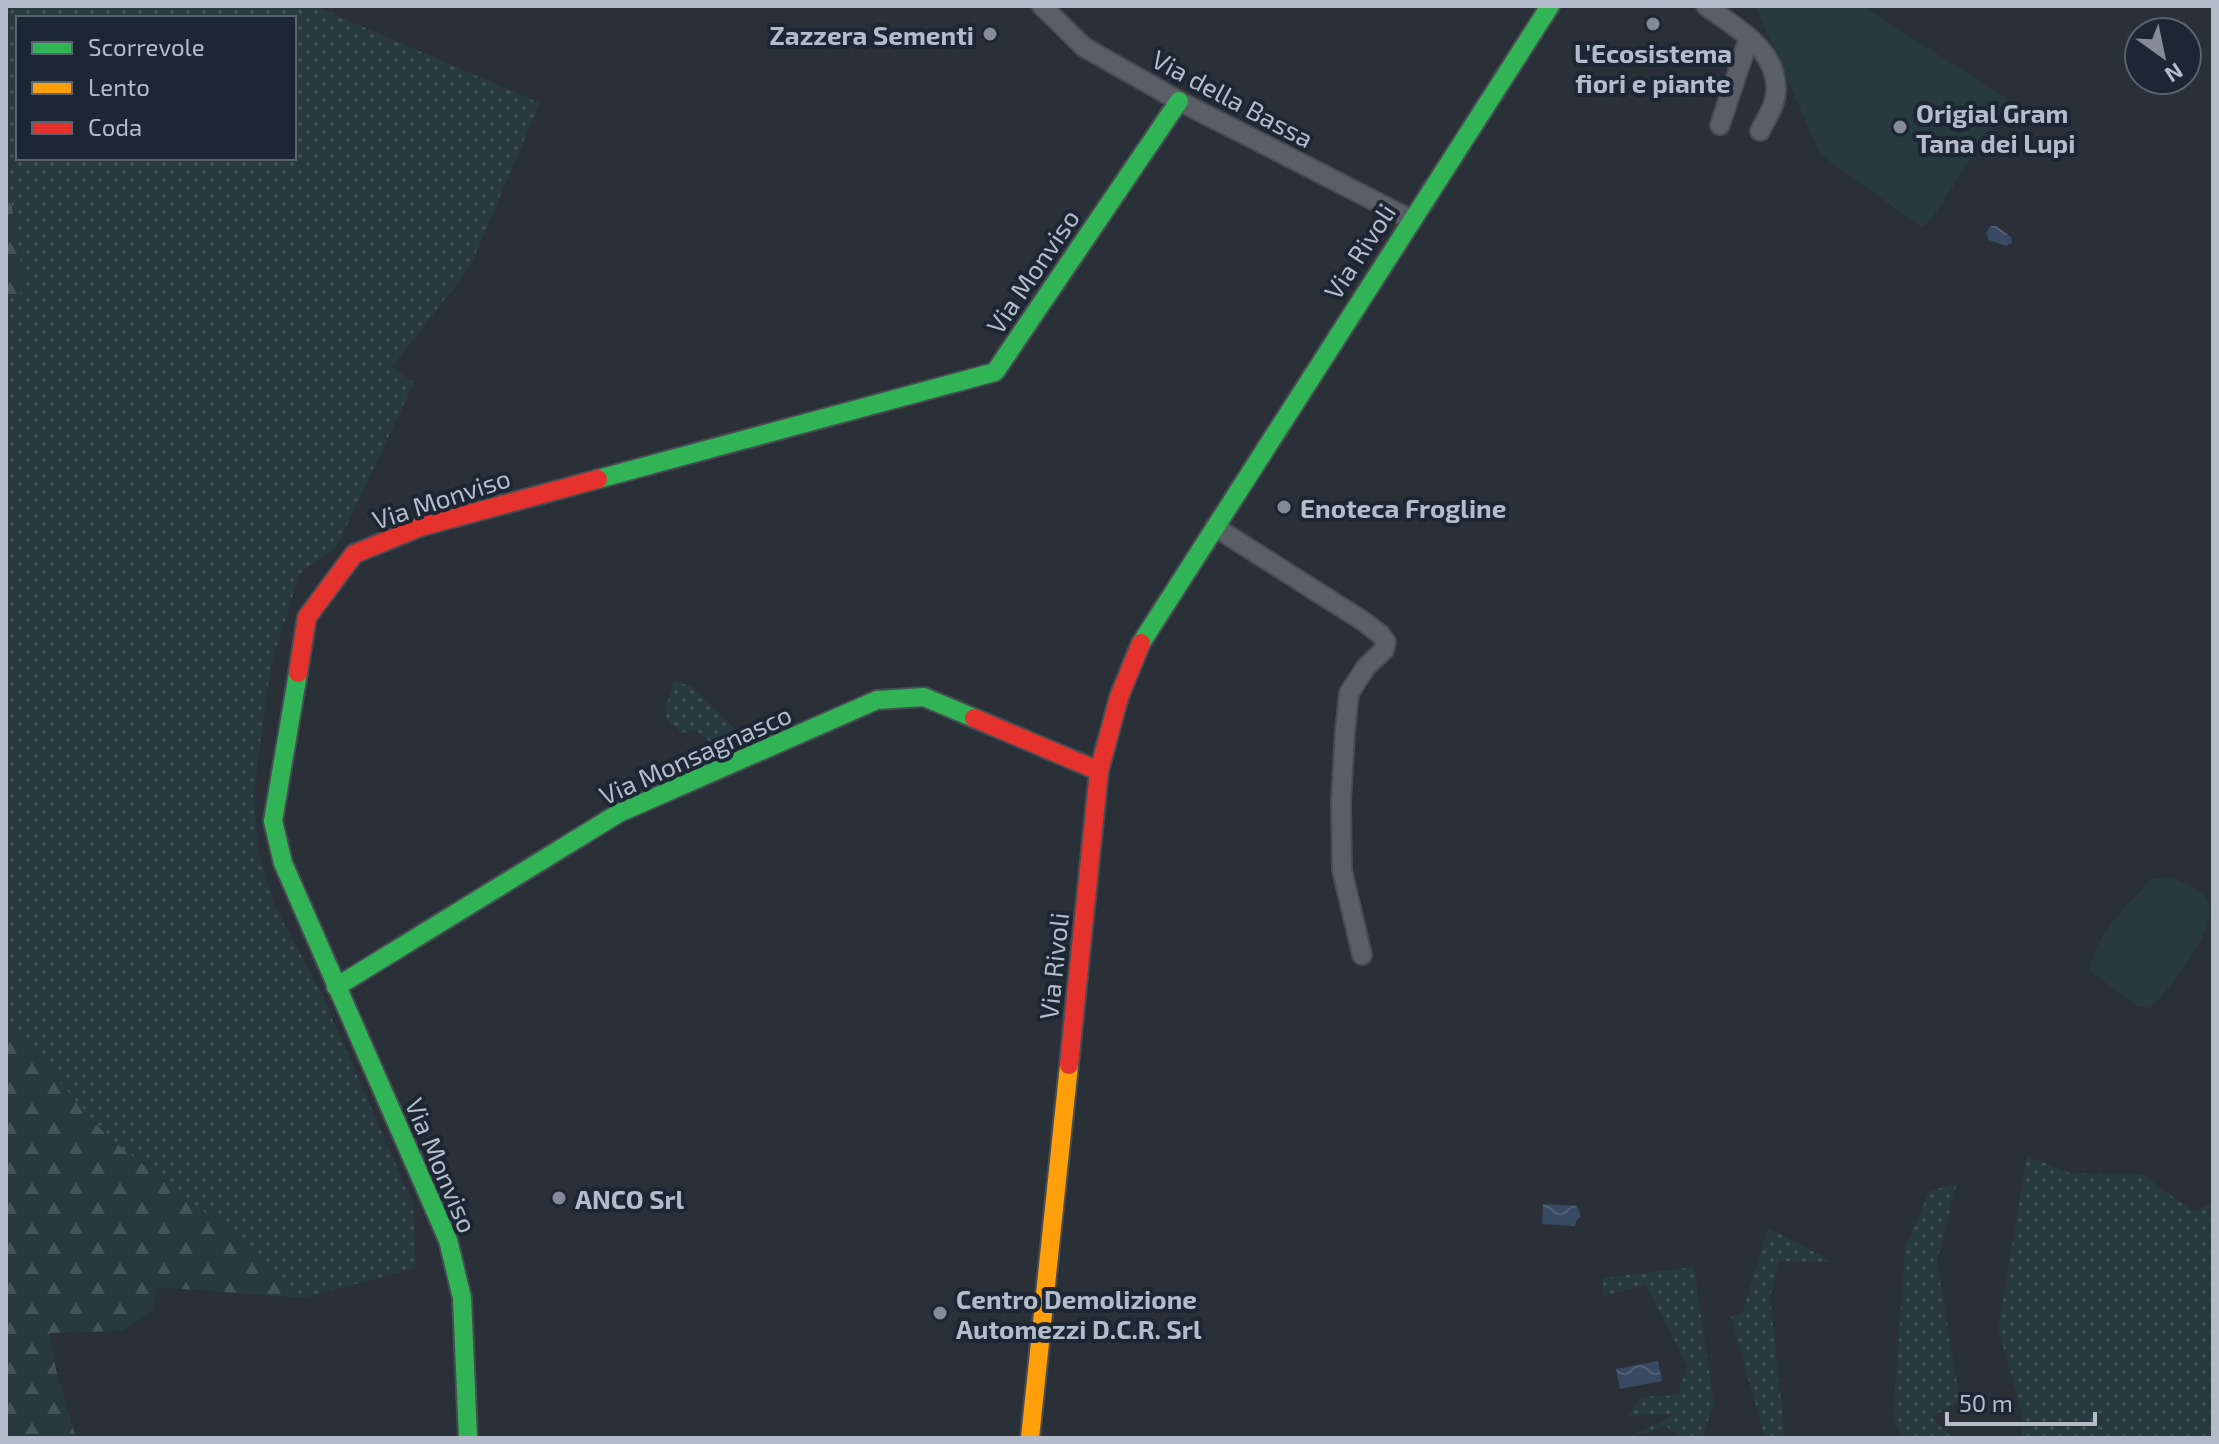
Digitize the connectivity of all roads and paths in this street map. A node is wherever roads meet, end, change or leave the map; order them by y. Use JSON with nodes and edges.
{"nodes":[{"id":1,"x":1042,"y":6,"type":"edge"},
{"id":2,"x":1550,"y":6,"type":"edge"},
{"id":3,"x":1706,"y":6,"type":"edge"},
{"id":4,"x":1749,"y":38,"type":"junction"},
{"id":5,"x":1179,"y":101,"type":"junction"},
{"id":6,"x":1720,"y":125,"type":"dead end"},
{"id":7,"x":1760,"y":131,"type":"dead end"},
{"id":8,"x":1410,"y":219,"type":"junction"},
{"id":9,"x":1215,"y":527,"type":"junction"},
{"id":10,"x":1099,"y":771,"type":"junction"},
{"id":11,"x":1362,"y":955,"type":"dead end"},
{"id":12,"x":336,"y":987,"type":"junction"},
{"id":13,"x":468,"y":1438,"type":"edge"},
{"id":14,"x":1030,"y":1438,"type":"edge"}],
"edges":[{"from":1,"to":5,"type":"street","name":"Via della Bassa"},
{"from":2,"to":8,"type":"street","name":"Via Rivoli"},
{"from":3,"to":4,"type":"street"},
{"from":4,"to":6,"type":"street"},
{"from":4,"to":7,"type":"street"},
{"from":5,"to":8,"type":"street","name":"Via della Bassa"},
{"from":5,"to":12,"type":"street","name":"Via Monviso"},
{"from":8,"to":9,"type":"street","name":"Via Rivoli"},
{"from":9,"to":10,"type":"street","name":"Via Rivoli"},
{"from":9,"to":11,"type":"street"},
{"from":10,"to":12,"type":"street","name":"Via Monsagnasco"},
{"from":10,"to":14,"type":"street","name":"Via Rivoli"},
{"from":12,"to":13,"type":"street","name":"Via Monviso"}]}
